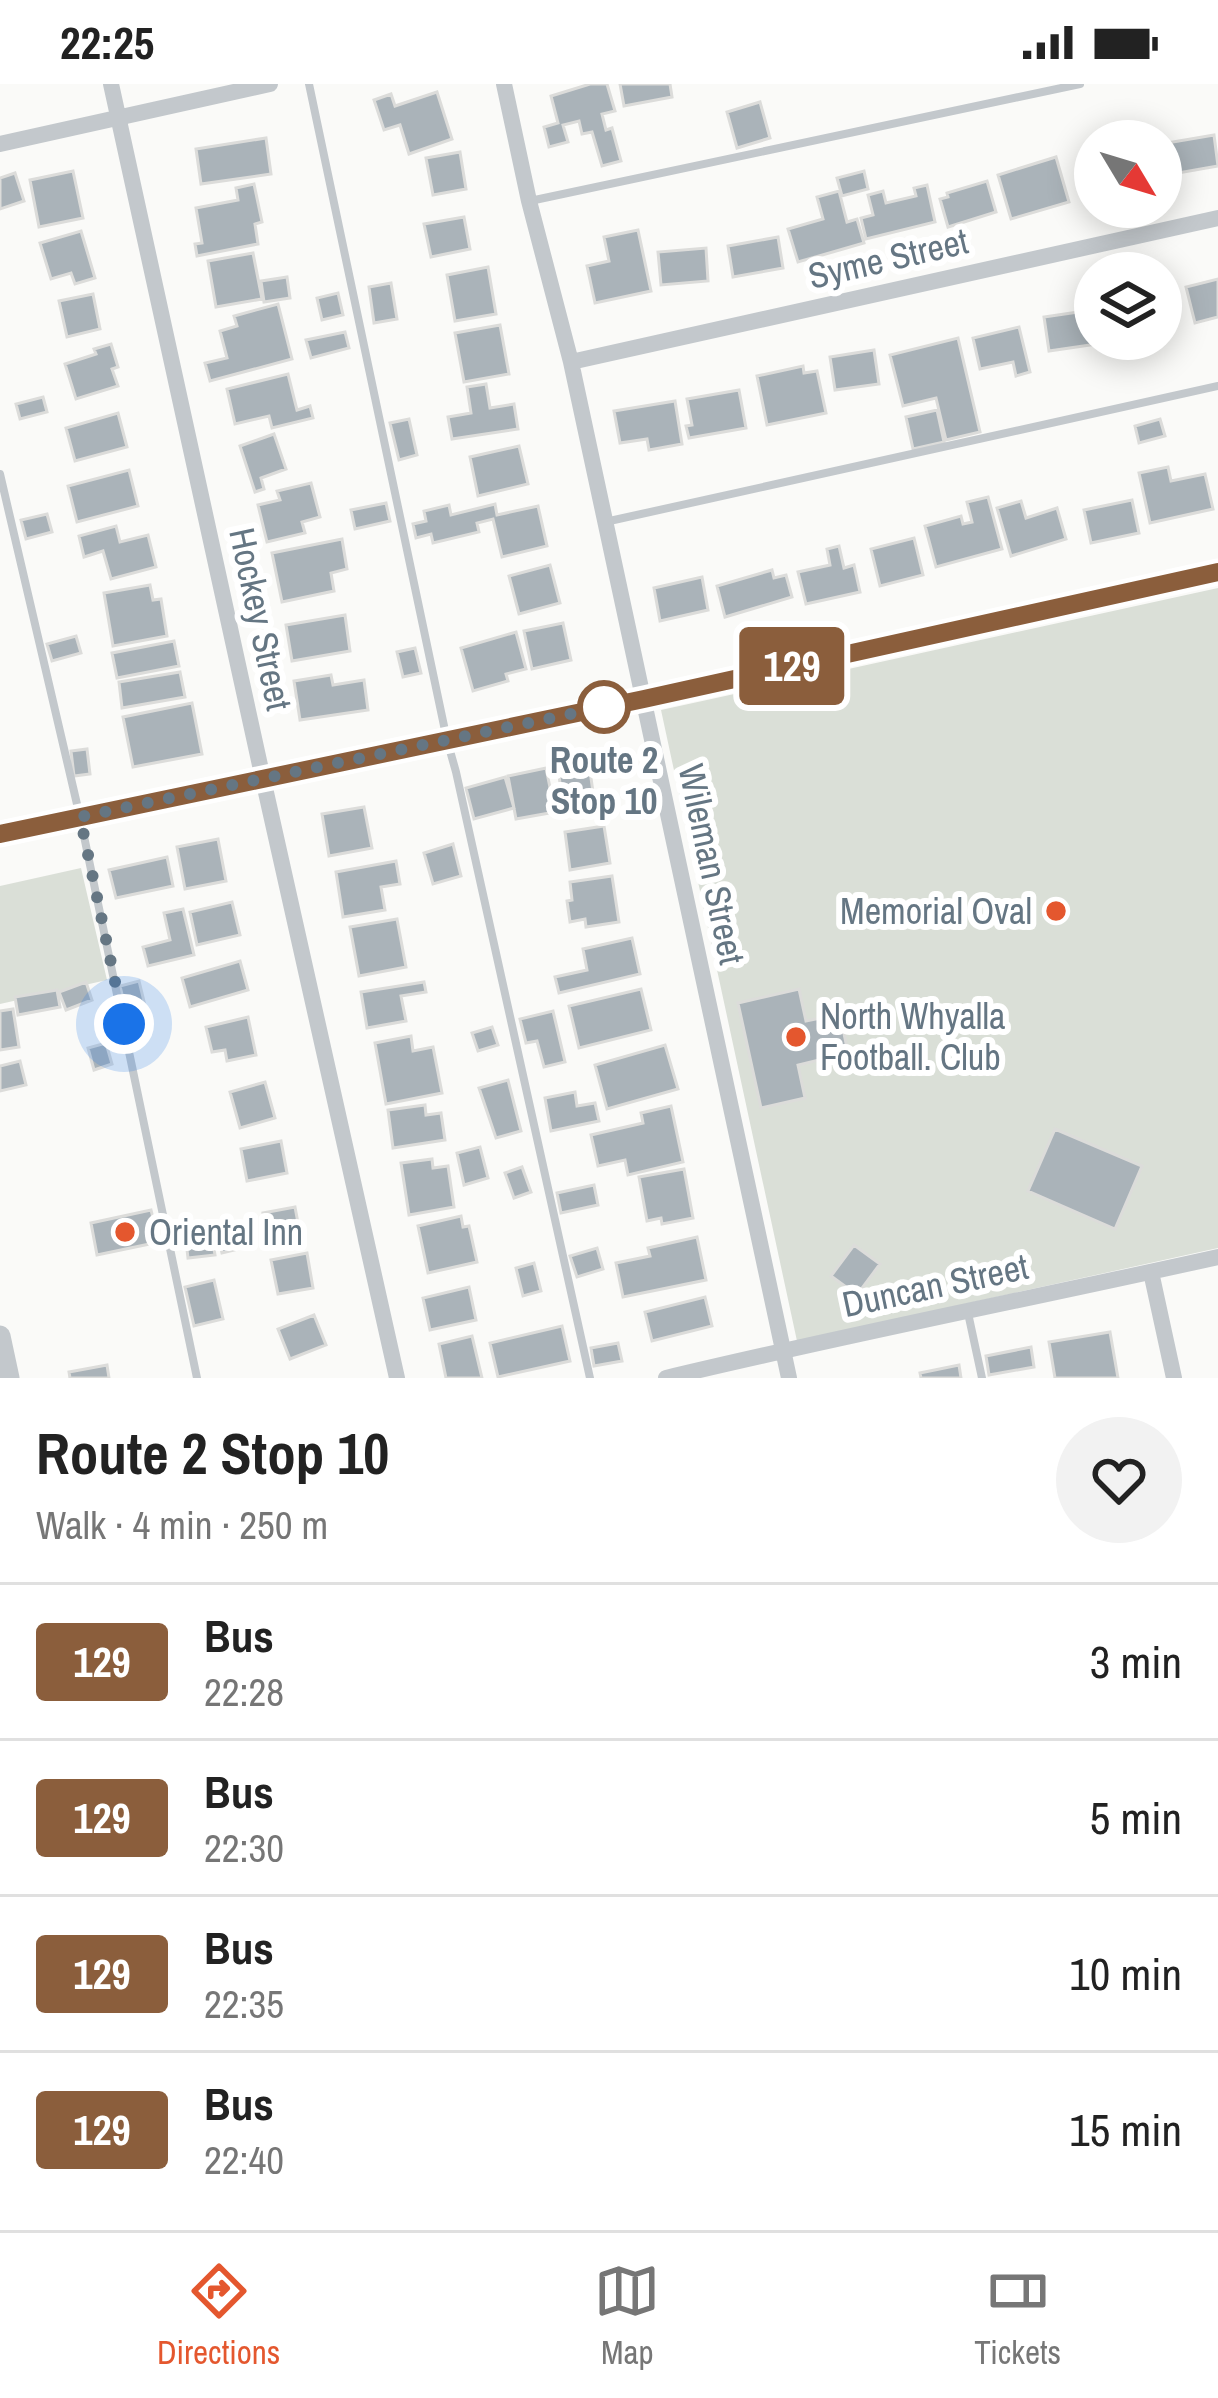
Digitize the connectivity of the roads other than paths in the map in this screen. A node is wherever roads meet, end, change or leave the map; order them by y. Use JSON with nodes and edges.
{"nodes":[{"id":1,"x":111,"y":84,"type":"edge"},
{"id":2,"x":270,"y":84,"type":"edge"},
{"id":3,"x":309,"y":84,"type":"edge"},
{"id":4,"x":504,"y":84,"type":"edge"},
{"id":5,"x":1080,"y":84,"type":"edge"},
{"id":6,"x":118,"y":117,"type":"junction"},
{"id":7,"x":0,"y":143,"type":"edge"},
{"id":8,"x":530,"y":201,"type":"junction"},
{"id":9,"x":1218,"y":218,"type":"edge"},
{"id":10,"x":571,"y":362,"type":"junction"},
{"id":11,"x":1218,"y":386,"type":"edge"},
{"id":12,"x":0,"y":474,"type":"edge"},
{"id":13,"x":605,"y":522,"type":"junction"},
{"id":14,"x":1218,"y":572,"type":"edge"},
{"id":15,"x":644,"y":699,"type":"junction"},
{"id":16,"x":447,"y":740,"type":"junction"},
{"id":17,"x":262,"y":779,"type":"junction"},
{"id":18,"x":80,"y":817,"type":"junction"},
{"id":19,"x":0,"y":834,"type":"edge"},
{"id":20,"x":1218,"y":1257,"type":"edge"},
{"id":21,"x":1151,"y":1272,"type":"junction"},
{"id":22,"x":968,"y":1313,"type":"junction"},
{"id":23,"x":0,"y":1336,"type":"edge"},
{"id":24,"x":783,"y":1350,"type":"junction"},
{"id":25,"x":9,"y":1378,"type":"edge"},
{"id":26,"x":197,"y":1378,"type":"edge"},
{"id":27,"x":397,"y":1378,"type":"edge"},
{"id":28,"x":590,"y":1378,"type":"edge"},
{"id":29,"x":666,"y":1378,"type":"edge"},
{"id":30,"x":789,"y":1378,"type":"edge"},
{"id":31,"x":982,"y":1378,"type":"edge"},
{"id":32,"x":1174,"y":1378,"type":"edge"}],
"edges":[{"from":1,"to":6,"type":"street","name":"Hockey Street"},
{"from":2,"to":6,"type":"street"},
{"from":3,"to":16,"type":"lane"},
{"from":4,"to":8,"type":"street","name":"Wileman Street"},
{"from":5,"to":8,"type":"lane"},
{"from":6,"to":7,"type":"street"},
{"from":6,"to":17,"type":"street","name":"Hockey Street"},
{"from":8,"to":10,"type":"street","name":"Wileman Street"},
{"from":9,"to":10,"type":"street","name":"Syme Street"},
{"from":10,"to":13,"type":"street","name":"Wileman Street"},
{"from":11,"to":13,"type":"lane"},
{"from":12,"to":18,"type":"lane"},
{"from":13,"to":15,"type":"street","name":"Wileman Street"},
{"from":14,"to":15,"type":"street"},
{"from":15,"to":16,"type":"street"},
{"from":15,"to":24,"type":"street","name":"Wileman Street"},
{"from":16,"to":17,"type":"street"},
{"from":16,"to":28,"type":"lane"},
{"from":17,"to":18,"type":"street"},
{"from":17,"to":27,"type":"street","name":"Hockey Street"},
{"from":18,"to":19,"type":"street"},
{"from":18,"to":26,"type":"lane"},
{"from":20,"to":21,"type":"street","name":"Duncan Street"},
{"from":21,"to":22,"type":"street","name":"Duncan Street"},
{"from":21,"to":32,"type":"street"},
{"from":22,"to":24,"type":"street","name":"Duncan Street"},
{"from":22,"to":31,"type":"lane"},
{"from":23,"to":25,"type":"street"},
{"from":24,"to":29,"type":"street","name":"Duncan Street"},
{"from":24,"to":30,"type":"street","name":"Wileman Street"}]}
